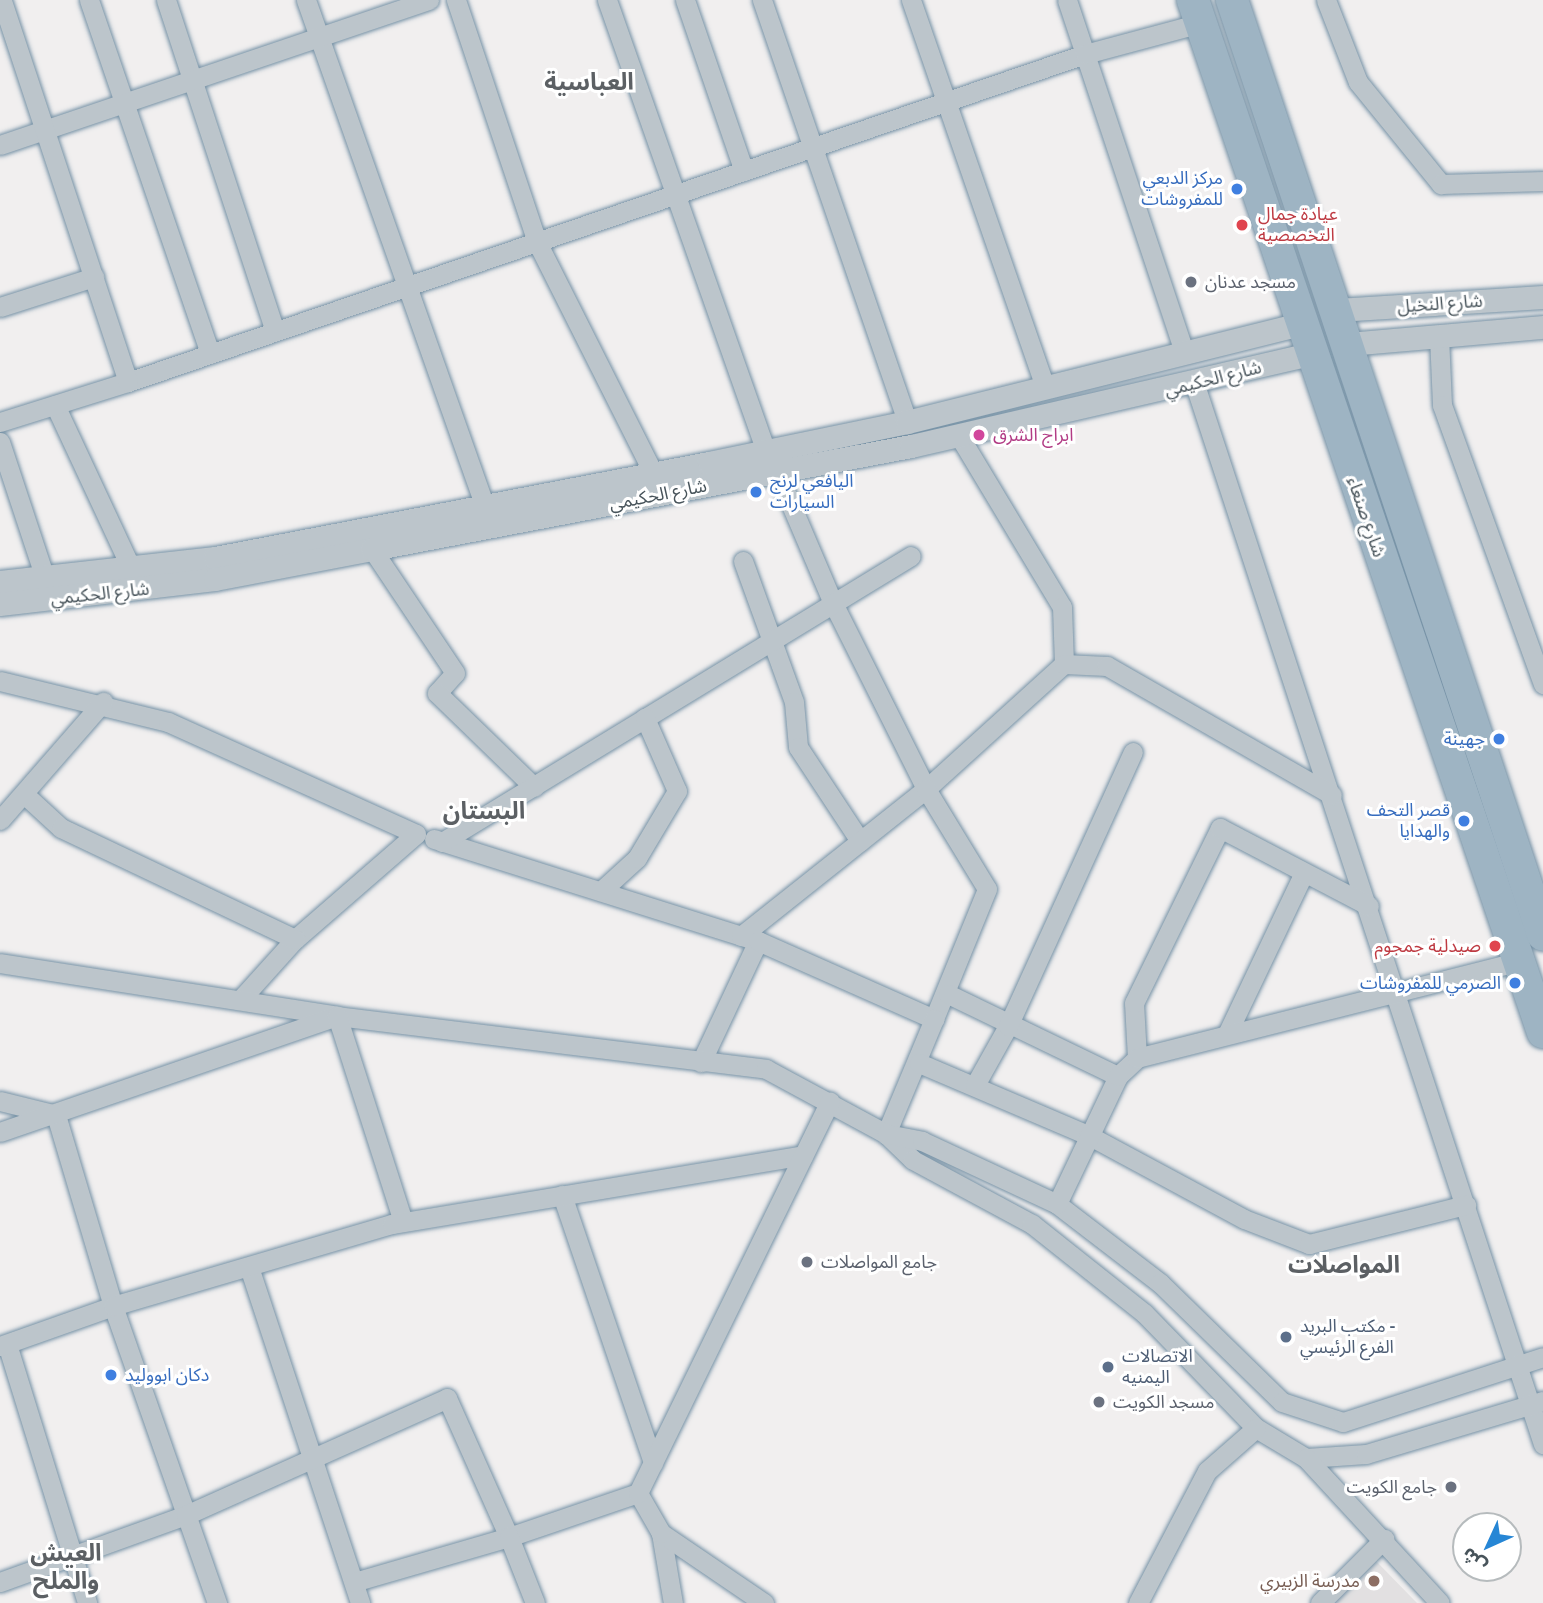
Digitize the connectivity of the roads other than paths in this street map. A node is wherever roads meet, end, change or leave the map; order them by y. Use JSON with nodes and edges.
{"nodes":[{"id":1,"x":2,"y":0,"type":"edge"},
{"id":2,"x":89,"y":0,"type":"edge"},
{"id":3,"x":166,"y":0,"type":"edge"},
{"id":4,"x":306,"y":0,"type":"edge"},
{"id":5,"x":429,"y":0,"type":"edge"},
{"id":6,"x":456,"y":0,"type":"edge"},
{"id":7,"x":607,"y":0,"type":"edge"},
{"id":8,"x":685,"y":0,"type":"edge"},
{"id":9,"x":762,"y":0,"type":"edge"},
{"id":10,"x":911,"y":0,"type":"edge"},
{"id":11,"x":1067,"y":0,"type":"edge"},
{"id":12,"x":1232,"y":0,"type":"edge"},
{"id":13,"x":1326,"y":0,"type":"edge"},
{"id":14,"x":1197,"y":12,"type":"edge"},
{"id":15,"x":319,"y":37,"type":"junction"},
{"id":16,"x":1085,"y":54,"type":"junction"},
{"id":17,"x":193,"y":82,"type":"junction"},
{"id":18,"x":946,"y":102,"type":"junction"},
{"id":19,"x":125,"y":104,"type":"junction"},
{"id":20,"x":46,"y":131,"type":"junction"},
{"id":21,"x":0,"y":145,"type":"edge"},
{"id":22,"x":813,"y":147,"type":"junction"},
{"id":23,"x":744,"y":171,"type":"junction"},
{"id":24,"x":1543,"y":181,"type":"edge"},
{"id":25,"x":672,"y":195,"type":"junction"},
{"id":26,"x":537,"y":242,"type":"junction"},
{"id":27,"x":94,"y":277,"type":"junction"},
{"id":28,"x":406,"y":287,"type":"junction"},
{"id":29,"x":1543,"y":297,"type":"edge"},
{"id":30,"x":0,"y":307,"type":"edge"},
{"id":31,"x":1337,"y":310,"type":"junction"},
{"id":32,"x":1299,"y":324,"type":"junction"},
{"id":33,"x":1543,"y":327,"type":"edge"},
{"id":34,"x":275,"y":332,"type":"junction"},
{"id":35,"x":1439,"y":336,"type":"junction"},
{"id":36,"x":1348,"y":344,"type":"junction"},
{"id":37,"x":1184,"y":352,"type":"junction"},
{"id":38,"x":210,"y":354,"type":"junction"},
{"id":39,"x":1311,"y":354,"type":"junction"},
{"id":40,"x":128,"y":382,"type":"junction"},
{"id":41,"x":1044,"y":385,"type":"junction"},
{"id":42,"x":1195,"y":385,"type":"junction"},
{"id":43,"x":55,"y":405,"type":"junction"},
{"id":44,"x":0,"y":422,"type":"edge"},
{"id":45,"x":907,"y":422,"type":"junction"},
{"id":46,"x":958,"y":434,"type":"junction"},
{"id":47,"x":0,"y":442,"type":"edge"},
{"id":48,"x":771,"y":462,"type":"junction"},
{"id":49,"x":653,"y":473,"type":"junction"},
{"id":50,"x":484,"y":503,"type":"junction"},
{"id":51,"x":372,"y":549,"type":"junction"},
{"id":52,"x":911,"y":555,"type":"dead end"},
{"id":53,"x":1417,"y":559,"type":"junction"},
{"id":54,"x":743,"y":561,"type":"dead end"},
{"id":55,"x":1383,"y":566,"type":"junction"},
{"id":56,"x":132,"y":570,"type":"junction"},
{"id":57,"x":45,"y":578,"type":"junction"},
{"id":58,"x":0,"y":582,"type":"edge"},
{"id":59,"x":833,"y":603,"type":"junction"},
{"id":60,"x":0,"y":604,"type":"edge"},
{"id":61,"x":1437,"y":621,"type":"junction"},
{"id":62,"x":1404,"y":626,"type":"junction"},
{"id":63,"x":769,"y":643,"type":"junction"},
{"id":64,"x":1064,"y":664,"type":"junction"},
{"id":65,"x":1542,"y":678,"type":"edge"},
{"id":66,"x":0,"y":681,"type":"edge"},
{"id":67,"x":103,"y":702,"type":"junction"},
{"id":68,"x":645,"y":719,"type":"junction"},
{"id":69,"x":1133,"y":752,"type":"dead end"},
{"id":70,"x":534,"y":787,"type":"junction"},
{"id":71,"x":926,"y":789,"type":"junction"},
{"id":72,"x":23,"y":794,"type":"junction"},
{"id":73,"x":1332,"y":795,"type":"junction"},
{"id":74,"x":0,"y":820,"type":"edge"},
{"id":75,"x":416,"y":834,"type":"junction"},
{"id":76,"x":860,"y":841,"type":"junction"},
{"id":77,"x":442,"y":842,"type":"junction"},
{"id":78,"x":1303,"y":875,"type":"junction"},
{"id":79,"x":601,"y":891,"type":"junction"},
{"id":80,"x":1369,"y":906,"type":"junction"},
{"id":81,"x":1540,"y":914,"type":"edge"},
{"id":82,"x":295,"y":939,"type":"junction"},
{"id":83,"x":750,"y":939,"type":"junction"},
{"id":84,"x":1520,"y":961,"type":"junction"},
{"id":85,"x":0,"y":963,"type":"edge"},
{"id":86,"x":948,"y":994,"type":"junction"},
{"id":87,"x":1398,"y":995,"type":"junction"},
{"id":88,"x":240,"y":1000,"type":"junction"},
{"id":89,"x":337,"y":1016,"type":"junction"},
{"id":90,"x":934,"y":1018,"type":"junction"},
{"id":91,"x":1009,"y":1027,"type":"junction"},
{"id":92,"x":1543,"y":1032,"type":"edge"},
{"id":93,"x":1227,"y":1034,"type":"junction"},
{"id":94,"x":1137,"y":1058,"type":"junction"},
{"id":95,"x":701,"y":1062,"type":"junction"},
{"id":96,"x":919,"y":1063,"type":"junction"},
{"id":97,"x":1118,"y":1076,"type":"junction"},
{"id":98,"x":975,"y":1085,"type":"junction"},
{"id":99,"x":0,"y":1101,"type":"edge"},
{"id":100,"x":830,"y":1101,"type":"junction"},
{"id":101,"x":56,"y":1115,"type":"junction"},
{"id":102,"x":0,"y":1132,"type":"edge"},
{"id":103,"x":886,"y":1134,"type":"junction"},
{"id":104,"x":1088,"y":1135,"type":"junction"},
{"id":105,"x":803,"y":1155,"type":"junction"},
{"id":106,"x":562,"y":1195,"type":"junction"},
{"id":107,"x":1057,"y":1204,"type":"junction"},
{"id":108,"x":1466,"y":1205,"type":"junction"},
{"id":109,"x":403,"y":1222,"type":"junction"},
{"id":110,"x":249,"y":1266,"type":"junction"},
{"id":111,"x":113,"y":1306,"type":"junction"},
{"id":112,"x":3,"y":1345,"type":"edge"},
{"id":113,"x":1543,"y":1357,"type":"edge"},
{"id":114,"x":1517,"y":1366,"type":"junction"},
{"id":115,"x":1536,"y":1402,"type":"edge"},
{"id":116,"x":1256,"y":1428,"type":"junction"},
{"id":117,"x":1543,"y":1444,"type":"edge"},
{"id":118,"x":313,"y":1458,"type":"junction"},
{"id":119,"x":1306,"y":1458,"type":"junction"},
{"id":120,"x":653,"y":1463,"type":"junction"},
{"id":121,"x":638,"y":1493,"type":"junction"},
{"id":122,"x":186,"y":1515,"type":"junction"},
{"id":123,"x":661,"y":1534,"type":"junction"},
{"id":124,"x":509,"y":1536,"type":"junction"},
{"id":125,"x":1384,"y":1539,"type":"junction"},
{"id":126,"x":72,"y":1559,"type":"junction"},
{"id":127,"x":1,"y":1578,"type":"edge"},
{"id":128,"x":354,"y":1582,"type":"junction"},
{"id":129,"x":87,"y":1603,"type":"edge"},
{"id":130,"x":216,"y":1603,"type":"edge"},
{"id":131,"x":360,"y":1603,"type":"edge"},
{"id":132,"x":535,"y":1603,"type":"edge"},
{"id":133,"x":673,"y":1603,"type":"edge"},
{"id":134,"x":764,"y":1603,"type":"edge"},
{"id":135,"x":1139,"y":1603,"type":"edge"},
{"id":136,"x":1320,"y":1603,"type":"edge"},
{"id":137,"x":1440,"y":1603,"type":"edge"}],
"edges":[{"from":1,"to":20,"type":"street"},
{"from":2,"to":19,"type":"street"},
{"from":3,"to":17,"type":"street"},
{"from":4,"to":15,"type":"street"},
{"from":5,"to":15,"type":"street"},
{"from":6,"to":26,"type":"street"},
{"from":7,"to":25,"type":"street"},
{"from":8,"to":23,"type":"street"},
{"from":9,"to":22,"type":"street"},
{"from":10,"to":18,"type":"street"},
{"from":11,"to":16,"type":"street"},
{"from":12,"to":31,"type":"highway","name":"شارع صنعاء"},
{"from":13,"to":24,"type":"street"},
{"from":14,"to":16,"type":"street"},
{"from":14,"to":32,"type":"highway","name":"شارع صنعاء"},
{"from":15,"to":17,"type":"street"},
{"from":15,"to":28,"type":"street"},
{"from":16,"to":18,"type":"street"},
{"from":16,"to":37,"type":"street"},
{"from":17,"to":19,"type":"street"},
{"from":17,"to":34,"type":"street"},
{"from":18,"to":22,"type":"street"},
{"from":18,"to":41,"type":"street"},
{"from":19,"to":20,"type":"street"},
{"from":19,"to":38,"type":"street"},
{"from":20,"to":21,"type":"street"},
{"from":20,"to":27,"type":"street"},
{"from":22,"to":23,"type":"street"},
{"from":22,"to":45,"type":"street"},
{"from":23,"to":25,"type":"street"},
{"from":25,"to":26,"type":"street"},
{"from":25,"to":48,"type":"street"},
{"from":26,"to":28,"type":"street"},
{"from":26,"to":49,"type":"street"},
{"from":27,"to":30,"type":"street"},
{"from":27,"to":40,"type":"street"},
{"from":28,"to":34,"type":"street"},
{"from":28,"to":50,"type":"street"},
{"from":29,"to":31,"type":"street","name":"شارع النخيل"},
{"from":31,"to":36,"type":"highway","name":"شارع صنعاء"},
{"from":32,"to":37,"type":"street","name":"شارع الحكيمي"},
{"from":32,"to":39,"type":"highway","name":"شارع صنعاء"},
{"from":33,"to":35,"type":"street","name":"شارع النخيل"},
{"from":34,"to":38,"type":"street"},
{"from":35,"to":36,"type":"street","name":"شارع النخيل"},
{"from":35,"to":65,"type":"street"},
{"from":36,"to":53,"type":"highway","name":"شارع صنعاء"},
{"from":37,"to":41,"type":"street","name":"شارع الحكيمي"},
{"from":38,"to":40,"type":"street"},
{"from":39,"to":42,"type":"street","name":"شارع الحكيمي"},
{"from":39,"to":55,"type":"highway","name":"شارع صنعاء"},
{"from":40,"to":43,"type":"street"},
{"from":41,"to":45,"type":"street","name":"شارع الحكيمي"},
{"from":42,"to":46,"type":"street","name":"شارع الحكيمي"},
{"from":42,"to":73,"type":"street"},
{"from":43,"to":44,"type":"street"},
{"from":43,"to":56,"type":"street"},
{"from":45,"to":48,"type":"street","name":"شارع الحكيمي"},
{"from":46,"to":48,"type":"street","name":"شارع الحكيمي"},
{"from":46,"to":64,"type":"street"},
{"from":47,"to":57,"type":"street"},
{"from":48,"to":49,"type":"street","name":"شارع الحكيمي"},
{"from":48,"to":51,"type":"street","name":"شارع الحكيمي"},
{"from":48,"to":59,"type":"street"},
{"from":49,"to":50,"type":"street","name":"شارع الحكيمي"},
{"from":50,"to":56,"type":"street","name":"شارع الحكيمي"},
{"from":51,"to":60,"type":"street","name":"شارع الحكيمي"},
{"from":51,"to":70,"type":"street"},
{"from":52,"to":59,"type":"street"},
{"from":53,"to":55,"type":"highway"},
{"from":53,"to":61,"type":"highway","name":"شارع صنعاء"},
{"from":54,"to":63,"type":"street"},
{"from":55,"to":62,"type":"highway","name":"شارع صنعاء"},
{"from":56,"to":57,"type":"street","name":"شارع الحكيمي"},
{"from":57,"to":58,"type":"street","name":"شارع الحكيمي"},
{"from":59,"to":63,"type":"street"},
{"from":59,"to":71,"type":"street"},
{"from":61,"to":62,"type":"highway"},
{"from":61,"to":81,"type":"highway","name":"شارع صنعاء"},
{"from":62,"to":84,"type":"highway","name":"شارع صنعاء"},
{"from":63,"to":68,"type":"street"},
{"from":63,"to":76,"type":"street"},
{"from":64,"to":71,"type":"street"},
{"from":64,"to":73,"type":"street"},
{"from":66,"to":67,"type":"street"},
{"from":67,"to":72,"type":"street"},
{"from":67,"to":75,"type":"street"},
{"from":68,"to":70,"type":"street"},
{"from":68,"to":79,"type":"street"},
{"from":69,"to":91,"type":"street"},
{"from":70,"to":77,"type":"street"},
{"from":71,"to":76,"type":"street"},
{"from":71,"to":86,"type":"street"},
{"from":72,"to":74,"type":"street"},
{"from":72,"to":82,"type":"street"},
{"from":73,"to":80,"type":"street"},
{"from":75,"to":77,"type":"street"},
{"from":75,"to":82,"type":"street"},
{"from":76,"to":83,"type":"street"},
{"from":77,"to":79,"type":"street"},
{"from":78,"to":80,"type":"street"},
{"from":78,"to":93,"type":"street"},
{"from":78,"to":94,"type":"street"},
{"from":79,"to":83,"type":"street"},
{"from":80,"to":87,"type":"street"},
{"from":82,"to":88,"type":"street"},
{"from":83,"to":90,"type":"street"},
{"from":83,"to":95,"type":"street"},
{"from":84,"to":87,"type":"street"},
{"from":84,"to":92,"type":"highway","name":"شارع صنعاء"},
{"from":85,"to":88,"type":"street"},
{"from":86,"to":90,"type":"street"},
{"from":86,"to":91,"type":"street"},
{"from":87,"to":93,"type":"street"},
{"from":87,"to":108,"type":"street"},
{"from":88,"to":89,"type":"street"},
{"from":89,"to":95,"type":"street"},
{"from":89,"to":101,"type":"street"},
{"from":89,"to":109,"type":"street"},
{"from":90,"to":96,"type":"street"},
{"from":91,"to":97,"type":"street"},
{"from":91,"to":98,"type":"street"},
{"from":93,"to":94,"type":"street"},
{"from":94,"to":97,"type":"street"},
{"from":95,"to":100,"type":"street"},
{"from":96,"to":98,"type":"street"},
{"from":96,"to":103,"type":"street"},
{"from":97,"to":104,"type":"street"},
{"from":98,"to":104,"type":"street"},
{"from":99,"to":101,"type":"street"},
{"from":100,"to":103,"type":"street"},
{"from":100,"to":105,"type":"street"},
{"from":101,"to":102,"type":"street"},
{"from":101,"to":111,"type":"street"},
{"from":103,"to":107,"type":"street"},
{"from":103,"to":116,"type":"street"},
{"from":104,"to":107,"type":"street"},
{"from":104,"to":108,"type":"street"},
{"from":105,"to":106,"type":"street"},
{"from":105,"to":120,"type":"street"},
{"from":106,"to":109,"type":"street"},
{"from":106,"to":120,"type":"street"},
{"from":107,"to":114,"type":"street"},
{"from":108,"to":114,"type":"street"},
{"from":109,"to":110,"type":"street"},
{"from":110,"to":111,"type":"street"},
{"from":110,"to":118,"type":"street"},
{"from":111,"to":112,"type":"street"},
{"from":111,"to":122,"type":"street"},
{"from":112,"to":126,"type":"street"},
{"from":113,"to":114,"type":"street"},
{"from":114,"to":115,"type":"street"},
{"from":115,"to":117,"type":"street"},
{"from":115,"to":119,"type":"street"},
{"from":116,"to":119,"type":"street"},
{"from":116,"to":135,"type":"street"},
{"from":118,"to":122,"type":"street"},
{"from":118,"to":124,"type":"street"},
{"from":118,"to":128,"type":"street"},
{"from":119,"to":125,"type":"street"},
{"from":120,"to":121,"type":"street"},
{"from":121,"to":123,"type":"street"},
{"from":121,"to":124,"type":"street"},
{"from":122,"to":126,"type":"street"},
{"from":122,"to":130,"type":"street"},
{"from":123,"to":133,"type":"street"},
{"from":123,"to":134,"type":"street"},
{"from":124,"to":128,"type":"street"},
{"from":124,"to":132,"type":"street"},
{"from":125,"to":136,"type":"street"},
{"from":125,"to":137,"type":"street"},
{"from":126,"to":127,"type":"street"},
{"from":126,"to":129,"type":"street"},
{"from":128,"to":131,"type":"street"}]}
